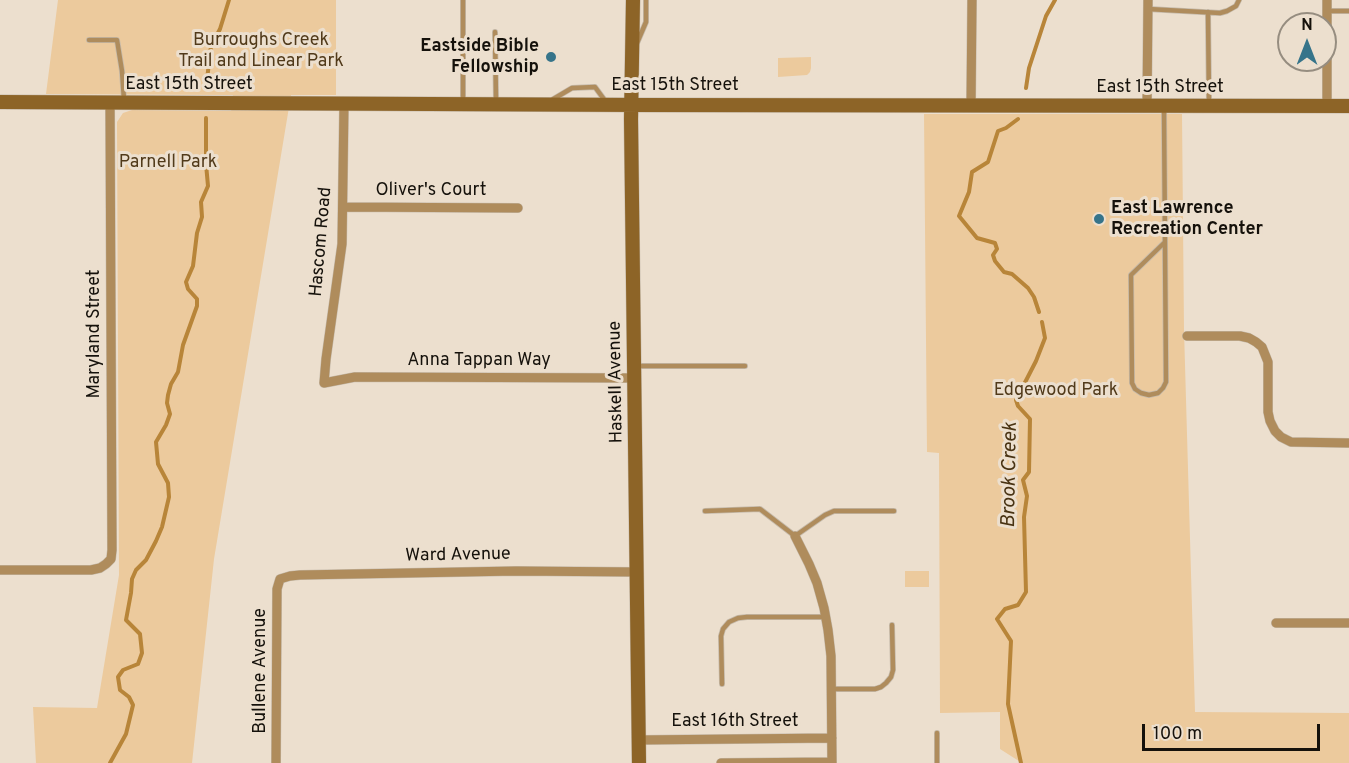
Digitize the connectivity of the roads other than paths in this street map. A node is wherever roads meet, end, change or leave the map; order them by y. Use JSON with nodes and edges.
{"nodes":[{"id":1,"x":463,"y":0,"type":"edge"},
{"id":2,"x":633,"y":0,"type":"edge"},
{"id":3,"x":646,"y":0,"type":"edge"},
{"id":4,"x":972,"y":0,"type":"edge"},
{"id":5,"x":1239,"y":0,"type":"edge"},
{"id":6,"x":1327,"y":0,"type":"edge"},
{"id":7,"x":1148,"y":4,"type":"edge"},
{"id":8,"x":1349,"y":10,"type":"edge"},
{"id":9,"x":1327,"y":11,"type":"junction"},
{"id":10,"x":1208,"y":12,"type":"junction"},
{"id":11,"x":495,"y":32,"type":"dead end"},
{"id":12,"x":88,"y":40,"type":"dead end"},
{"id":13,"x":535,"y":46,"type":"dead end"},
{"id":14,"x":495,"y":47,"type":"junction"},
{"id":15,"x":632,"y":54,"type":"junction"},
{"id":16,"x":0,"y":102,"type":"edge"},
{"id":17,"x":117,"y":102,"type":"junction"},
{"id":18,"x":344,"y":104,"type":"junction"},
{"id":19,"x":463,"y":104,"type":"junction"},
{"id":20,"x":496,"y":104,"type":"junction"},
{"id":21,"x":632,"y":104,"type":"junction"},
{"id":22,"x":971,"y":105,"type":"junction"},
{"id":23,"x":1147,"y":106,"type":"junction"},
{"id":24,"x":1164,"y":106,"type":"junction"},
{"id":25,"x":1209,"y":106,"type":"junction"},
{"id":26,"x":1327,"y":106,"type":"junction"},
{"id":27,"x":1349,"y":106,"type":"edge"},
{"id":28,"x":343,"y":207,"type":"junction"},
{"id":29,"x":518,"y":208,"type":"dead end"},
{"id":30,"x":1164,"y":243,"type":"junction"},
{"id":31,"x":1187,"y":336,"type":"dead end"},
{"id":32,"x":745,"y":366,"type":"dead end"},
{"id":33,"x":635,"y":372,"type":"junction"},
{"id":34,"x":324,"y":383,"type":"joint"},
{"id":35,"x":1349,"y":443,"type":"edge"},
{"id":36,"x":705,"y":511,"type":"dead end"},
{"id":37,"x":894,"y":511,"type":"dead end"},
{"id":38,"x":795,"y":536,"type":"junction"},
{"id":39,"x":0,"y":570,"type":"edge"},
{"id":40,"x":637,"y":572,"type":"junction"},
{"id":41,"x":280,"y":579,"type":"joint"},
{"id":42,"x":826,"y":617,"type":"junction"},
{"id":43,"x":1276,"y":623,"type":"dead end"},
{"id":44,"x":1349,"y":623,"type":"edge"},
{"id":45,"x":892,"y":625,"type":"dead end"},
{"id":46,"x":722,"y":684,"type":"dead end"},
{"id":47,"x":831,"y":689,"type":"junction"},
{"id":48,"x":937,"y":733,"type":"dead end"},
{"id":49,"x":832,"y":738,"type":"junction"},
{"id":50,"x":639,"y":740,"type":"junction"},
{"id":51,"x":832,"y":762,"type":"edge"},
{"id":52,"x":276,"y":763,"type":"edge"},
{"id":53,"x":639,"y":763,"type":"edge"},
{"id":54,"x":721,"y":763,"type":"edge"},
{"id":55,"x":937,"y":763,"type":"edge"}],
"edges":[{"from":1,"to":19,"type":"lane"},
{"from":2,"to":15,"type":"main road","name":"Haskell Avenue"},
{"from":3,"to":15,"type":"lane"},
{"from":4,"to":22,"type":"street"},
{"from":5,"to":10,"type":"lane"},
{"from":6,"to":9,"type":"street"},
{"from":7,"to":10,"type":"lane"},
{"from":7,"to":23,"type":"street"},
{"from":8,"to":9,"type":"lane"},
{"from":9,"to":26,"type":"street"},
{"from":10,"to":25,"type":"lane"},
{"from":11,"to":14,"type":"lane"},
{"from":12,"to":17,"type":"lane"},
{"from":13,"to":14,"type":"lane"},
{"from":14,"to":20,"type":"lane"},
{"from":15,"to":21,"type":"main road","name":"Haskell Avenue"},
{"from":16,"to":17,"type":"main road","name":"East 15th Street"},
{"from":17,"to":18,"type":"main road","name":"East 15th Street"},
{"from":17,"to":39,"type":"street","name":"Maryland Street"},
{"from":18,"to":19,"type":"main road","name":"East 15th Street"},
{"from":18,"to":28,"type":"street","name":"Hascom Road"},
{"from":19,"to":20,"type":"main road","name":"East 15th Street"},
{"from":20,"to":21,"type":"main road","name":"East 15th Street"},
{"from":21,"to":22,"type":"main road","name":"East 15th Street"},
{"from":21,"to":33,"type":"main road","name":"Haskell Avenue"},
{"from":22,"to":23,"type":"main road","name":"East 15th Street"},
{"from":23,"to":24,"type":"main road","name":"East 15th Street"},
{"from":24,"to":25,"type":"main road","name":"East 15th Street"},
{"from":24,"to":30,"type":"lane"},
{"from":25,"to":26,"type":"main road","name":"East 15th Street"},
{"from":26,"to":27,"type":"main road","name":"East 15th Street"},
{"from":28,"to":29,"type":"street","name":"Oliver's Court"},
{"from":28,"to":34,"type":"street","name":"Hascom Road"},
{"from":30,"to":30,"type":"lane"},
{"from":31,"to":35,"type":"street"},
{"from":32,"to":33,"type":"lane"},
{"from":33,"to":34,"type":"street","name":"Anna Tappan Way"},
{"from":33,"to":40,"type":"main road","name":"Haskell Avenue"},
{"from":36,"to":38,"type":"lane"},
{"from":37,"to":38,"type":"lane"},
{"from":38,"to":42,"type":"street"},
{"from":40,"to":41,"type":"street","name":"Ward Avenue"},
{"from":40,"to":50,"type":"main road","name":"Haskell Avenue"},
{"from":41,"to":52,"type":"street","name":"Bullene Avenue"},
{"from":42,"to":46,"type":"lane"},
{"from":42,"to":47,"type":"street"},
{"from":43,"to":44,"type":"street"},
{"from":45,"to":47,"type":"lane"},
{"from":47,"to":49,"type":"street"},
{"from":48,"to":55,"type":"lane"},
{"from":49,"to":50,"type":"street","name":"East 16th Street"},
{"from":49,"to":51,"type":"street"},
{"from":50,"to":53,"type":"main road","name":"Haskell Avenue"},
{"from":51,"to":54,"type":"street"}]}
